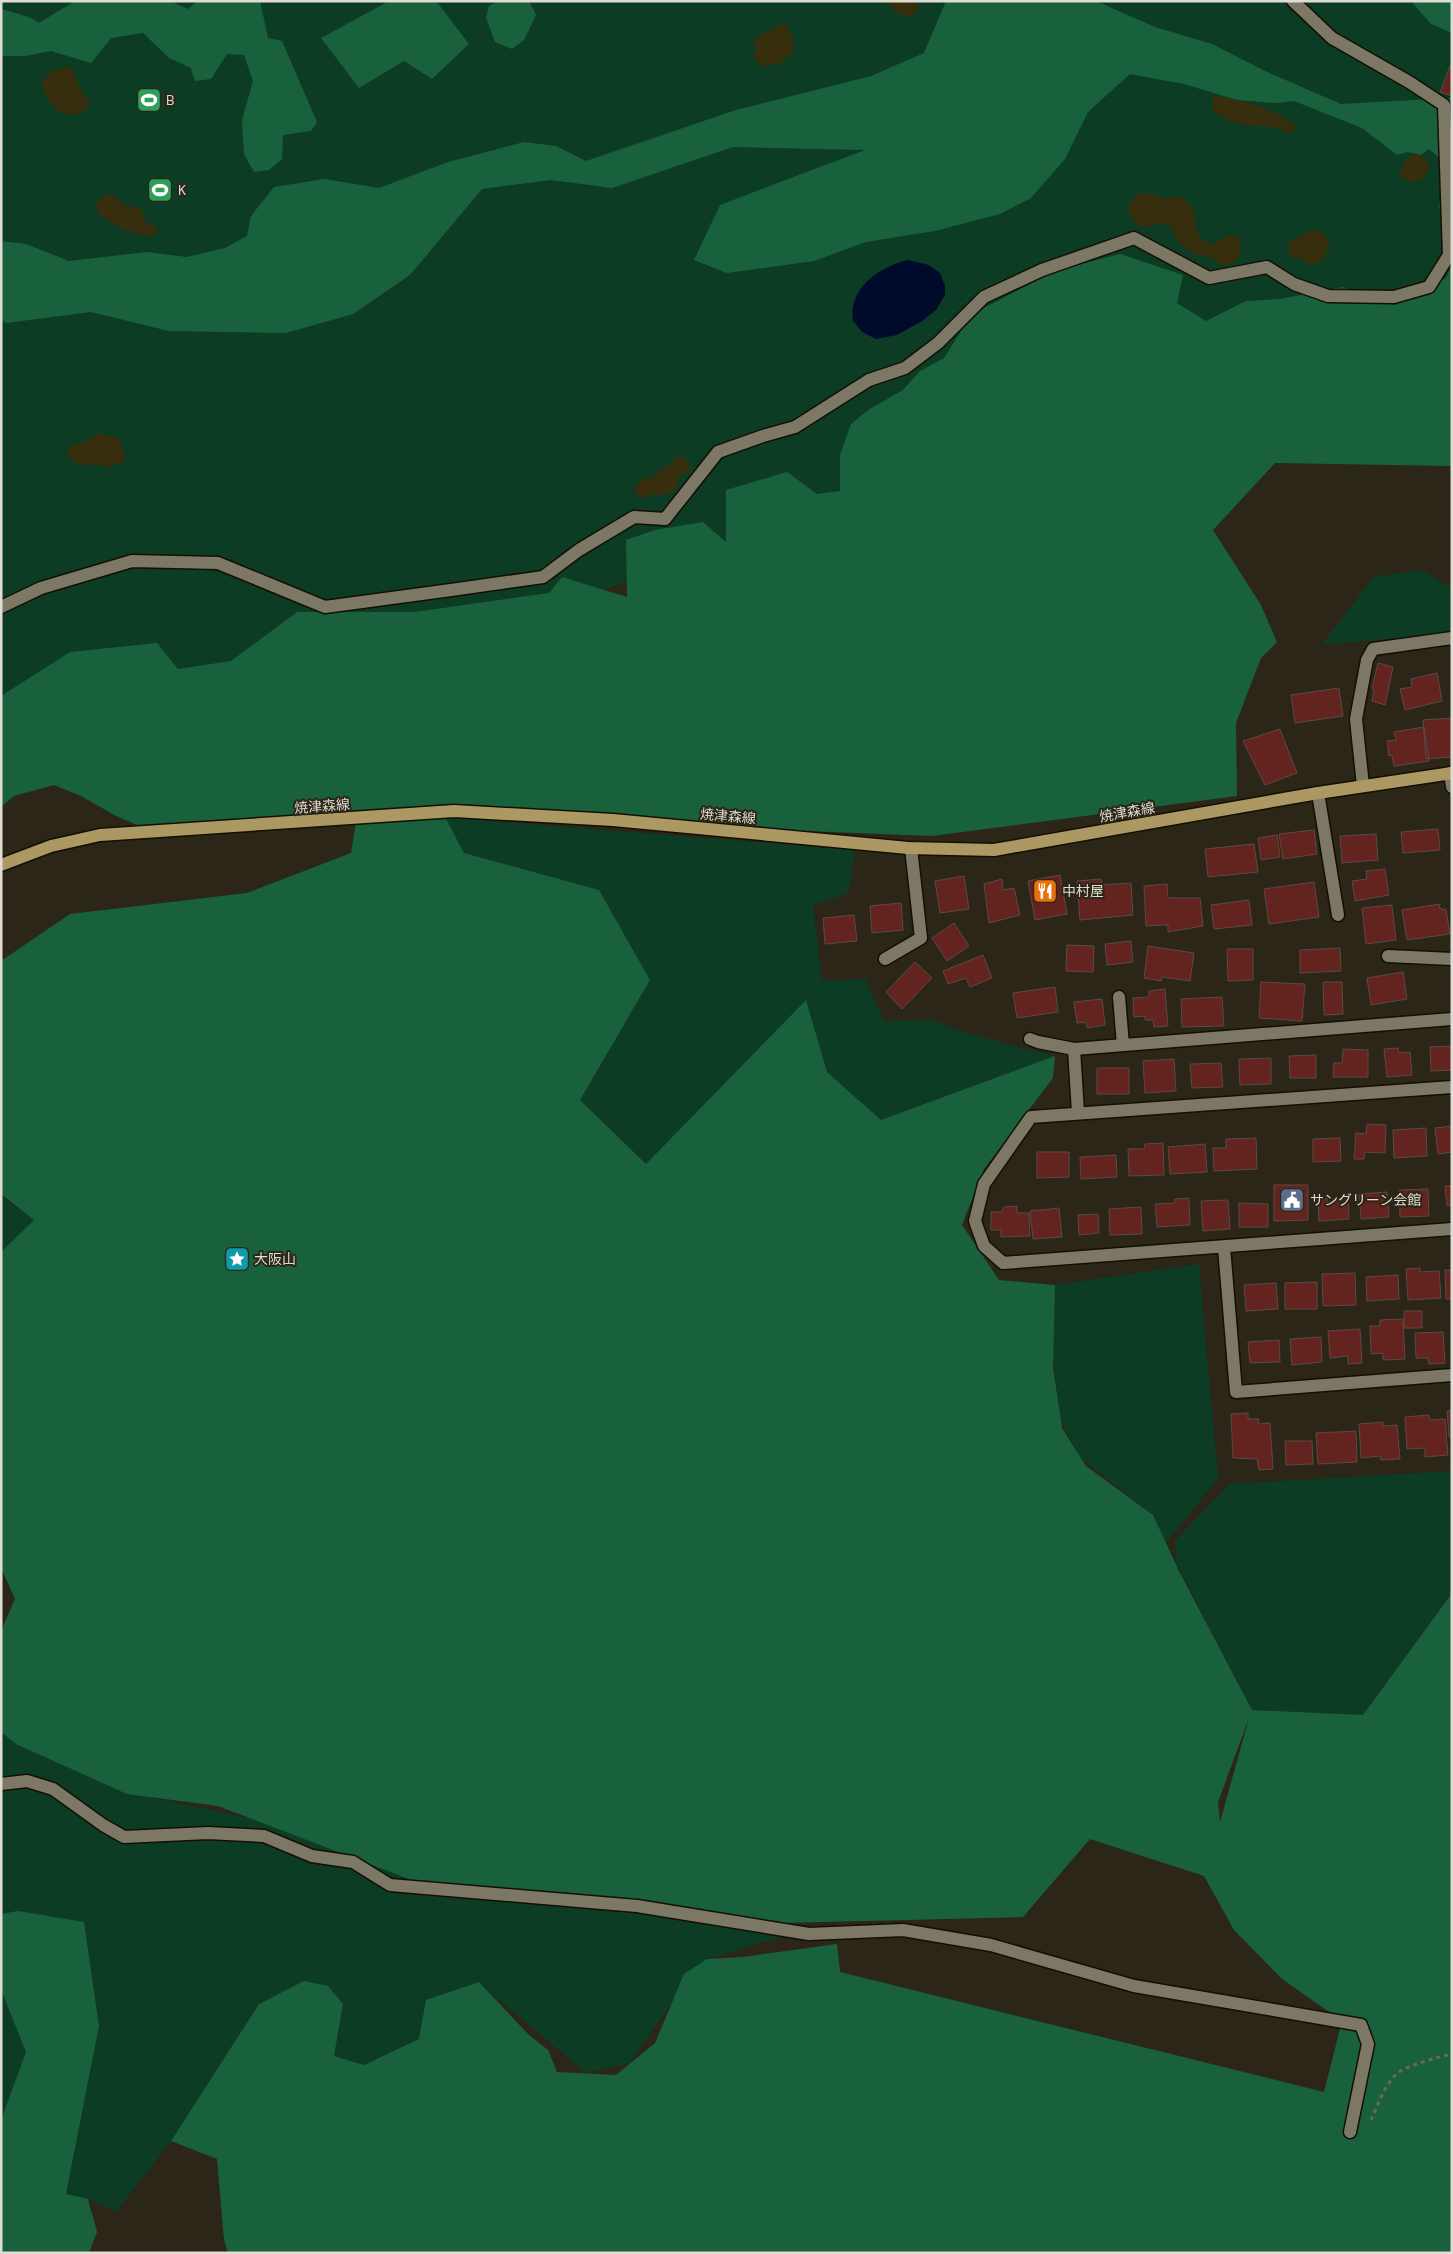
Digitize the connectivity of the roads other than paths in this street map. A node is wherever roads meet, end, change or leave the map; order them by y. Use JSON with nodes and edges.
{"nodes":[{"id":1,"x":1294,"y":1,"type":"edge"},
{"id":2,"x":1,"y":607,"type":"edge"},
{"id":3,"x":1452,"y":638,"type":"edge"},
{"id":4,"x":1451,"y":773,"type":"edge"},
{"id":5,"x":1363,"y":786,"type":"junction"},
{"id":6,"x":1452,"y":787,"type":"edge"},
{"id":7,"x":1318,"y":793,"type":"junction"},
{"id":8,"x":911,"y":848,"type":"junction"},
{"id":9,"x":1,"y":865,"type":"edge"},
{"id":10,"x":1338,"y":915,"type":"dead end"},
{"id":11,"x":1388,"y":956,"type":"dead end"},
{"id":12,"x":885,"y":959,"type":"dead end"},
{"id":13,"x":1452,"y":959,"type":"edge"},
{"id":14,"x":1119,"y":997,"type":"dead end"},
{"id":15,"x":1452,"y":1019,"type":"edge"},
{"id":16,"x":1030,"y":1038,"type":"dead end"},
{"id":17,"x":1123,"y":1045,"type":"junction"},
{"id":18,"x":1074,"y":1049,"type":"junction"},
{"id":19,"x":1452,"y":1087,"type":"edge"},
{"id":20,"x":1078,"y":1112,"type":"junction"},
{"id":21,"x":1452,"y":1229,"type":"edge"},
{"id":22,"x":1224,"y":1247,"type":"junction"},
{"id":23,"x":1452,"y":1375,"type":"edge"},
{"id":24,"x":1,"y":1784,"type":"edge"},
{"id":25,"x":1350,"y":2132,"type":"road end"}],
"edges":[{"from":1,"to":2,"type":"street"},
{"from":3,"to":5,"type":"street"},
{"from":4,"to":5,"type":"main road","name":"焼津森線"},
{"from":4,"to":6,"type":"street"},
{"from":5,"to":7,"type":"main road","name":"焼津森線"},
{"from":7,"to":8,"type":"main road","name":"焼津森線"},
{"from":7,"to":10,"type":"street"},
{"from":8,"to":9,"type":"main road","name":"焼津森線"},
{"from":8,"to":12,"type":"street"},
{"from":11,"to":13,"type":"street"},
{"from":14,"to":17,"type":"street"},
{"from":15,"to":17,"type":"street"},
{"from":16,"to":18,"type":"street"},
{"from":17,"to":18,"type":"street"},
{"from":18,"to":20,"type":"street"},
{"from":19,"to":20,"type":"street"},
{"from":20,"to":22,"type":"street"},
{"from":21,"to":22,"type":"street"},
{"from":22,"to":23,"type":"street"},
{"from":24,"to":25,"type":"street"}]}
